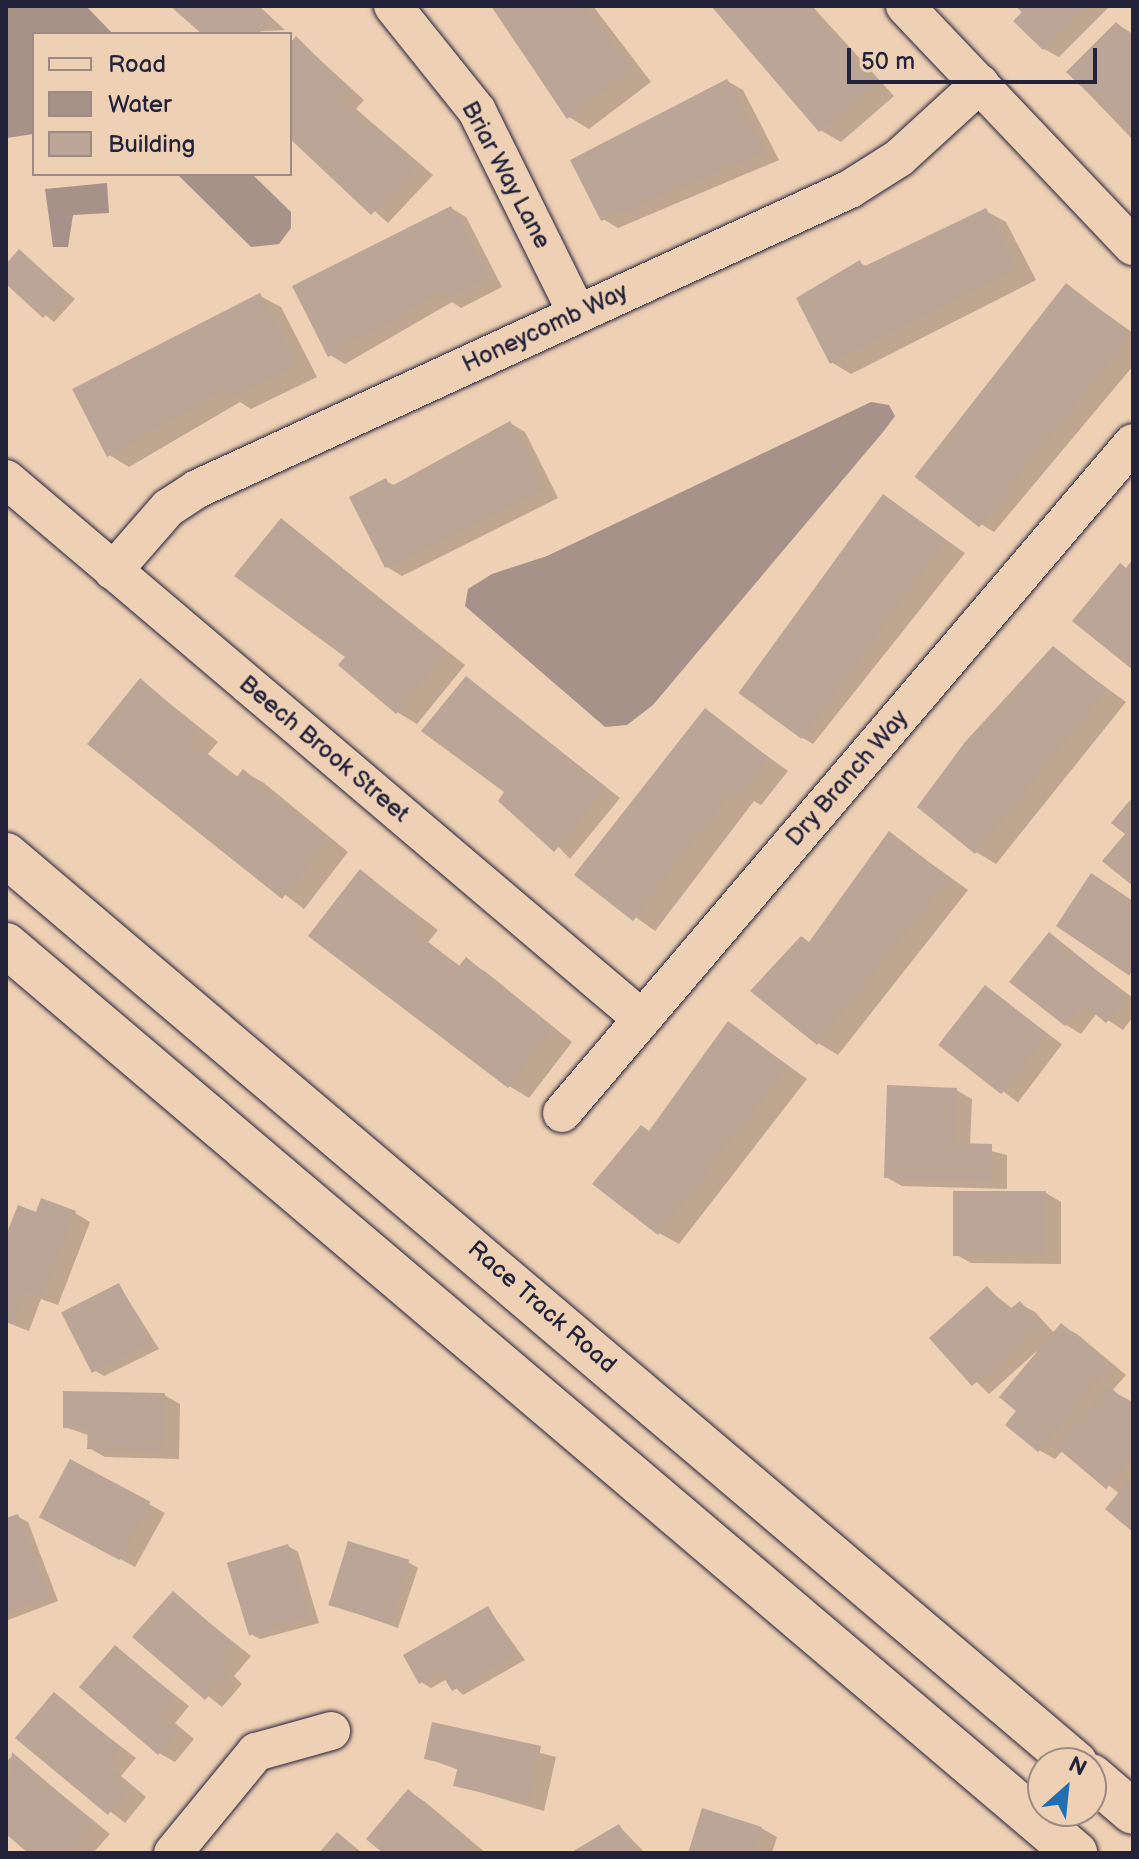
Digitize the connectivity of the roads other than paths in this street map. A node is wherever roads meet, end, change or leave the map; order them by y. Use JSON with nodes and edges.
{"nodes":[{"id":1,"x":393,"y":6,"type":"edge"},
{"id":2,"x":905,"y":6,"type":"edge"},
{"id":3,"x":980,"y":84,"type":"junction"},
{"id":4,"x":1133,"y":246,"type":"edge"},
{"id":5,"x":577,"y":313,"type":"junction"},
{"id":6,"x":1133,"y":443,"type":"edge"},
{"id":7,"x":6,"y":479,"type":"edge"},
{"id":8,"x":113,"y":571,"type":"junction"},
{"id":9,"x":6,"y":855,"type":"edge"},
{"id":10,"x":6,"y":945,"type":"edge"},
{"id":11,"x":641,"y":1018,"type":"junction"},
{"id":12,"x":562,"y":1113,"type":"dead end"},
{"id":13,"x":331,"y":1731,"type":"dead end"},
{"id":14,"x":1056,"y":1747,"type":"edge"},
{"id":15,"x":1107,"y":1790,"type":"edge"},
{"id":16,"x":1133,"y":1812,"type":"edge"},
{"id":17,"x":173,"y":1853,"type":"edge"},
{"id":18,"x":1075,"y":1853,"type":"edge"}],
"edges":[{"from":1,"to":5,"type":"street","name":"Briar Way Lane"},
{"from":2,"to":3,"type":"street"},
{"from":3,"to":4,"type":"street"},
{"from":3,"to":5,"type":"street","name":"Honeycomb Way"},
{"from":5,"to":8,"type":"street","name":"Honeycomb Way"},
{"from":6,"to":11,"type":"street","name":"Dry Branch Way"},
{"from":7,"to":8,"type":"street","name":"Beech Brook Street"},
{"from":8,"to":11,"type":"street","name":"Beech Brook Street"},
{"from":9,"to":14,"type":"main road","name":"Race Track Road"},
{"from":10,"to":18,"type":"main road"},
{"from":11,"to":12,"type":"street","name":"Dry Branch Way"},
{"from":13,"to":17,"type":"street"},
{"from":15,"to":16,"type":"main road"}]}
